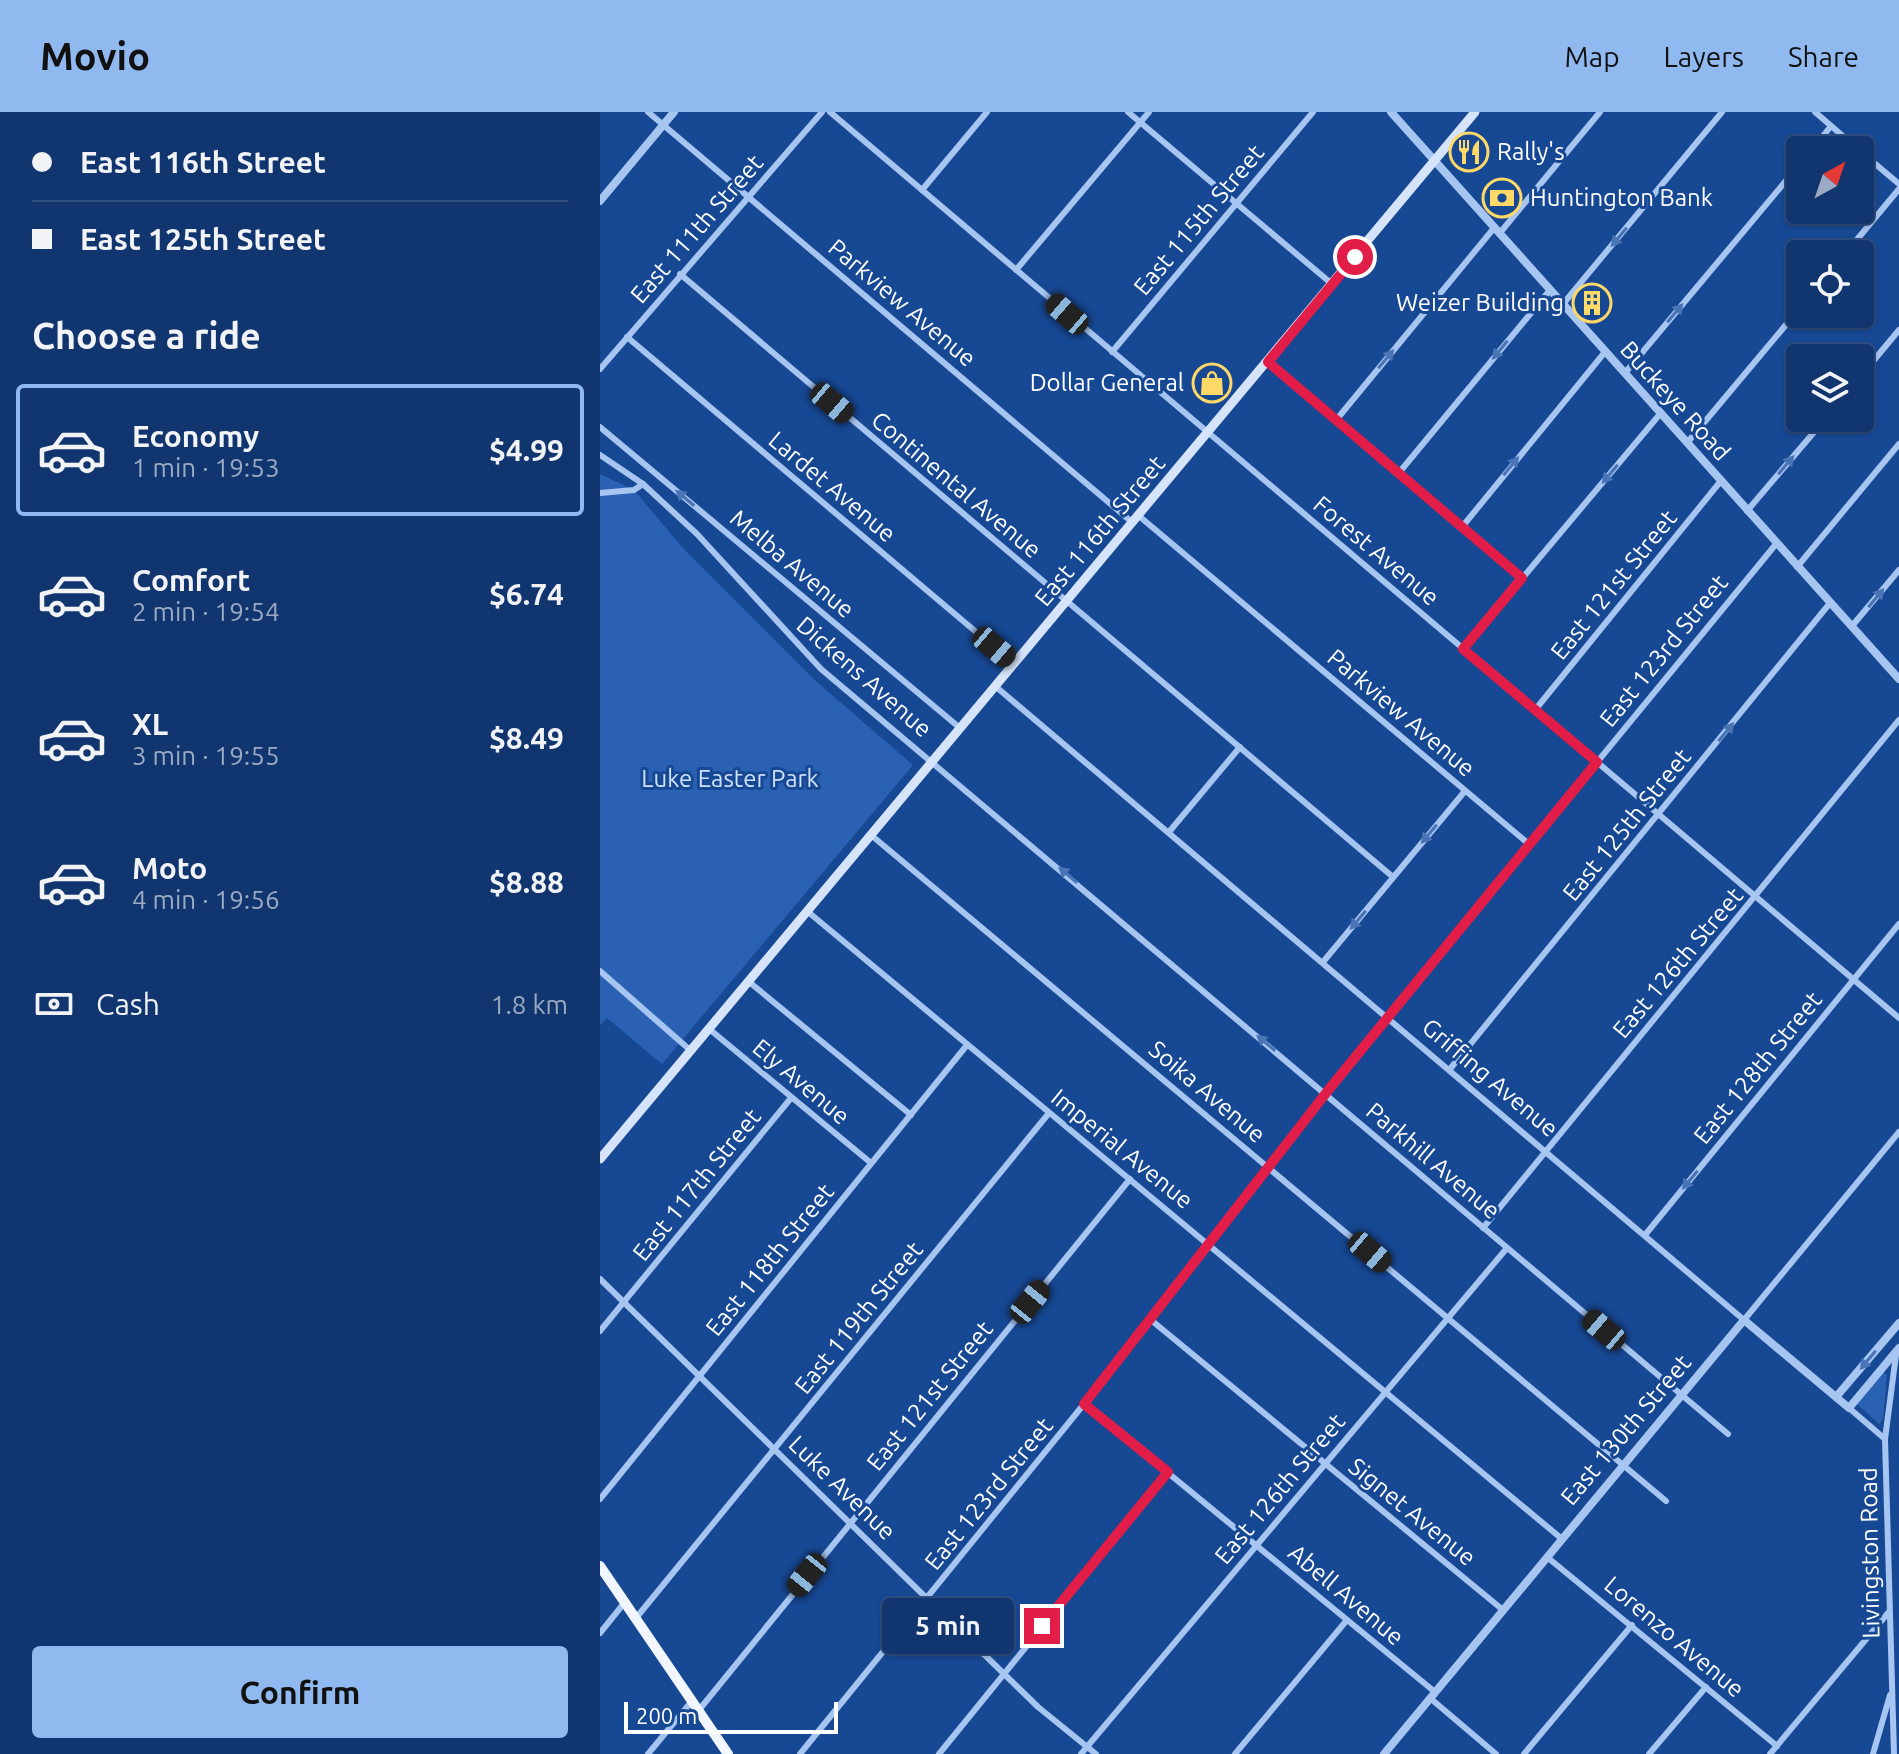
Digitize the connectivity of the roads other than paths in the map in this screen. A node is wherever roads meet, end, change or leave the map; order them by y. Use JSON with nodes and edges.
{"nodes":[{"id":1,"x":648,"y":112,"type":"edge"},
{"id":2,"x":674,"y":112,"type":"edge"},
{"id":3,"x":822,"y":112,"type":"edge"},
{"id":4,"x":830,"y":112,"type":"edge"},
{"id":5,"x":987,"y":112,"type":"edge"},
{"id":6,"x":1128,"y":112,"type":"edge"},
{"id":7,"x":1149,"y":112,"type":"edge"},
{"id":8,"x":1313,"y":112,"type":"edge"},
{"id":9,"x":1391,"y":112,"type":"edge"},
{"id":10,"x":1475,"y":112,"type":"edge"},
{"id":11,"x":1600,"y":112,"type":"edge"},
{"id":12,"x":1722,"y":112,"type":"edge"},
{"id":13,"x":1815,"y":112,"type":"edge"},
{"id":14,"x":1140,"y":122,"type":"junction"},
{"id":15,"x":663,"y":125,"type":"junction"},
{"id":16,"x":1831,"y":126,"type":"junction"},
{"id":17,"x":1823,"y":136,"type":"edge"},
{"id":18,"x":1843,"y":136,"type":"edge"},
{"id":19,"x":1435,"y":159,"type":"junction"},
{"id":20,"x":1874,"y":163,"type":"edge"},
{"id":21,"x":1786,"y":181,"type":"edge"},
{"id":22,"x":1899,"y":186,"type":"edge"},
{"id":23,"x":922,"y":190,"type":"junction"},
{"id":24,"x":750,"y":197,"type":"junction"},
{"id":25,"x":600,"y":201,"type":"edge"},
{"id":26,"x":1236,"y":204,"type":"junction"},
{"id":27,"x":1496,"y":231,"type":"junction"},
{"id":28,"x":1856,"y":240,"type":"edge"},
{"id":29,"x":1016,"y":270,"type":"junction"},
{"id":30,"x":680,"y":274,"type":"junction"},
{"id":31,"x":1332,"y":284,"type":"junction"},
{"id":32,"x":1550,"y":290,"type":"junction"},
{"id":33,"x":1563,"y":304,"type":"junction"},
{"id":34,"x":1786,"y":325,"type":"edge"},
{"id":35,"x":1899,"y":330,"type":"edge"},
{"id":36,"x":627,"y":337,"type":"junction"},
{"id":37,"x":1112,"y":352,"type":"junction"},
{"id":38,"x":1605,"y":352,"type":"junction"},
{"id":39,"x":1874,"y":360,"type":"edge"},
{"id":40,"x":1268,"y":362,"type":"junction"},
{"id":41,"x":600,"y":369,"type":"edge"},
{"id":42,"x":1625,"y":373,"type":"junction"},
{"id":43,"x":1660,"y":414,"type":"junction"},
{"id":44,"x":1337,"y":419,"type":"junction"},
{"id":45,"x":600,"y":427,"type":"edge"},
{"id":46,"x":1814,"y":432,"type":"edge"},
{"id":47,"x":1209,"y":433,"type":"junction"},
{"id":48,"x":1686,"y":444,"type":"junction"},
{"id":49,"x":1899,"y":444,"type":"edge"},
{"id":50,"x":600,"y":455,"type":"edge"},
{"id":51,"x":1398,"y":474,"type":"junction"},
{"id":52,"x":1720,"y":482,"type":"junction"},
{"id":53,"x":643,"y":484,"type":"junction"},
{"id":54,"x":600,"y":493,"type":"edge"},
{"id":55,"x":1747,"y":511,"type":"junction"},
{"id":56,"x":1136,"y":519,"type":"junction"},
{"id":57,"x":1462,"y":527,"type":"junction"},
{"id":58,"x":1776,"y":544,"type":"junction"},
{"id":59,"x":1797,"y":567,"type":"junction"},
{"id":60,"x":1899,"y":570,"type":"edge"},
{"id":61,"x":1522,"y":578,"type":"junction"},
{"id":62,"x":1066,"y":602,"type":"junction"},
{"id":63,"x":1830,"y":603,"type":"junction"},
{"id":64,"x":1852,"y":626,"type":"junction"},
{"id":65,"x":1463,"y":649,"type":"junction"},
{"id":66,"x":1014,"y":664,"type":"junction"},
{"id":67,"x":1899,"y":679,"type":"edge"},
{"id":68,"x":995,"y":686,"type":"junction"},
{"id":69,"x":1535,"y":710,"type":"junction"},
{"id":70,"x":1899,"y":720,"type":"edge"},
{"id":71,"x":960,"y":728,"type":"junction"},
{"id":72,"x":1240,"y":747,"type":"junction"},
{"id":73,"x":932,"y":761,"type":"junction"},
{"id":74,"x":1597,"y":762,"type":"junction"},
{"id":75,"x":1465,"y":791,"type":"junction"},
{"id":76,"x":1660,"y":815,"type":"junction"},
{"id":77,"x":1169,"y":832,"type":"junction"},
{"id":78,"x":871,"y":835,"type":"junction"},
{"id":79,"x":1530,"y":845,"type":"junction"},
{"id":80,"x":1393,"y":877,"type":"junction"},
{"id":81,"x":1755,"y":897,"type":"junction"},
{"id":82,"x":807,"y":911,"type":"junction"},
{"id":83,"x":1899,"y":924,"type":"edge"},
{"id":84,"x":1323,"y":962,"type":"junction"},
{"id":85,"x":600,"y":971,"type":"edge"},
{"id":86,"x":1853,"y":980,"type":"junction"},
{"id":87,"x":748,"y":981,"type":"junction"},
{"id":88,"x":1388,"y":1017,"type":"junction"},
{"id":89,"x":1899,"y":1018,"type":"edge"},
{"id":90,"x":708,"y":1028,"type":"junction"},
{"id":91,"x":967,"y":1045,"type":"junction"},
{"id":92,"x":690,"y":1050,"type":"junction"},
{"id":93,"x":1450,"y":1069,"type":"junction"},
{"id":94,"x":1325,"y":1094,"type":"junction"},
{"id":95,"x":791,"y":1098,"type":"junction"},
{"id":96,"x":1049,"y":1113,"type":"junction"},
{"id":97,"x":911,"y":1115,"type":"junction"},
{"id":98,"x":1899,"y":1132,"type":"edge"},
{"id":99,"x":1545,"y":1151,"type":"junction"},
{"id":100,"x":600,"y":1159,"type":"edge"},
{"id":101,"x":871,"y":1163,"type":"junction"},
{"id":102,"x":1269,"y":1168,"type":"junction"},
{"id":103,"x":1130,"y":1179,"type":"junction"},
{"id":104,"x":1483,"y":1228,"type":"junction"},
{"id":105,"x":1645,"y":1235,"type":"junction"},
{"id":106,"x":1209,"y":1245,"type":"junction"},
{"id":107,"x":1507,"y":1248,"type":"junction"},
{"id":108,"x":600,"y":1279,"type":"edge"},
{"id":109,"x":624,"y":1302,"type":"junction"},
{"id":110,"x":1448,"y":1318,"type":"junction"},
{"id":111,"x":1151,"y":1320,"type":"junction"},
{"id":112,"x":1744,"y":1320,"type":"junction"},
{"id":113,"x":1899,"y":1323,"type":"edge"},
{"id":114,"x":600,"y":1331,"type":"edge"},
{"id":115,"x":1898,"y":1350,"type":"edge"},
{"id":116,"x":699,"y":1376,"type":"junction"},
{"id":117,"x":1386,"y":1390,"type":"junction"},
{"id":118,"x":1681,"y":1395,"type":"junction"},
{"id":119,"x":1836,"y":1397,"type":"junction"},
{"id":120,"x":1084,"y":1404,"type":"junction"},
{"id":121,"x":1849,"y":1408,"type":"junction"},
{"id":122,"x":1728,"y":1434,"type":"dead end"},
{"id":123,"x":1885,"y":1439,"type":"junction"},
{"id":124,"x":776,"y":1449,"type":"junction"},
{"id":125,"x":1324,"y":1463,"type":"junction"},
{"id":126,"x":1623,"y":1465,"type":"junction"},
{"id":127,"x":1168,"y":1472,"type":"junction"},
{"id":128,"x":600,"y":1499,"type":"edge"},
{"id":129,"x":1666,"y":1501,"type":"dead end"},
{"id":130,"x":851,"y":1521,"type":"junction"},
{"id":131,"x":1562,"y":1539,"type":"junction"},
{"id":132,"x":1257,"y":1545,"type":"junction"},
{"id":133,"x":1547,"y":1557,"type":"junction"},
{"id":134,"x":600,"y":1566,"type":"edge"},
{"id":135,"x":1890,"y":1576,"type":"junction"},
{"id":136,"x":1899,"y":1583,"type":"edge"},
{"id":137,"x":929,"y":1598,"type":"junction"},
{"id":138,"x":625,"y":1602,"type":"junction"},
{"id":139,"x":1503,"y":1610,"type":"junction"},
{"id":140,"x":1888,"y":1613,"type":"junction"},
{"id":141,"x":636,"y":1619,"type":"junction"},
{"id":142,"x":1347,"y":1620,"type":"junction"},
{"id":143,"x":1632,"y":1625,"type":"junction"},
{"id":144,"x":600,"y":1633,"type":"edge"},
{"id":145,"x":1005,"y":1673,"type":"junction"},
{"id":146,"x":1706,"y":1687,"type":"junction"},
{"id":147,"x":1892,"y":1687,"type":"junction"},
{"id":148,"x":1433,"y":1695,"type":"junction"},
{"id":149,"x":695,"y":1706,"type":"junction"},
{"id":150,"x":1777,"y":1746,"type":"junction"},
{"id":151,"x":1087,"y":1747,"type":"junction"},
{"id":152,"x":648,"y":1754,"type":"edge"},
{"id":153,"x":728,"y":1754,"type":"edge"},
{"id":154,"x":800,"y":1754,"type":"edge"},
{"id":155,"x":939,"y":1754,"type":"edge"},
{"id":156,"x":1081,"y":1754,"type":"edge"},
{"id":157,"x":1096,"y":1754,"type":"edge"},
{"id":158,"x":1235,"y":1754,"type":"edge"},
{"id":159,"x":1384,"y":1754,"type":"edge"},
{"id":160,"x":1496,"y":1754,"type":"edge"},
{"id":161,"x":1524,"y":1754,"type":"edge"},
{"id":162,"x":1649,"y":1754,"type":"edge"},
{"id":163,"x":1770,"y":1754,"type":"edge"},
{"id":164,"x":1874,"y":1754,"type":"edge"},
{"id":165,"x":1894,"y":1754,"type":"edge"}],
"edges":[{"from":1,"to":15,"type":"street","name":"Parkview Avenue"},
{"from":2,"to":15,"type":"street"},
{"from":3,"to":24,"type":"street","name":"East 111th Street"},
{"from":4,"to":23,"type":"street","name":"Forest Avenue"},
{"from":5,"to":23,"type":"street"},
{"from":6,"to":14,"type":"street"},
{"from":7,"to":14,"type":"street"},
{"from":8,"to":26,"type":"street","name":"East 115th Street"},
{"from":9,"to":19,"type":"street","name":"Buckeye Road"},
{"from":10,"to":19,"type":"main road","name":"East 116th Street"},
{"from":11,"to":27,"type":"street"},
{"from":12,"to":33,"type":"street","one_way":true},
{"from":13,"to":16,"type":"street"},
{"from":14,"to":26,"type":"street"},
{"from":14,"to":29,"type":"street"},
{"from":15,"to":24,"type":"street","name":"Parkview Avenue"},
{"from":15,"to":25,"type":"street"},
{"from":16,"to":17,"type":"street"},
{"from":16,"to":18,"type":"street"},
{"from":19,"to":27,"type":"street","name":"Buckeye Road"},
{"from":19,"to":31,"type":"main road","name":"East 116th Street"},
{"from":20,"to":22,"type":"street"},
{"from":42,"to":21,"type":"street","one_way":true},
{"from":22,"to":28,"type":"street"},
{"from":23,"to":29,"type":"street","name":"Forest Avenue"},
{"from":24,"to":30,"type":"street","name":"East 111th Street"},
{"from":24,"to":56,"type":"street","name":"Parkview Avenue"},
{"from":26,"to":31,"type":"street"},
{"from":26,"to":37,"type":"street","name":"East 115th Street"},
{"from":27,"to":32,"type":"street","name":"Buckeye Road"},
{"from":44,"to":27,"type":"street","one_way":true},
{"from":29,"to":37,"type":"street","name":"Forest Avenue"},
{"from":30,"to":36,"type":"street","name":"East 111th Street"},
{"from":30,"to":62,"type":"street","name":"Continental Avenue"},
{"from":31,"to":40,"type":"main road","name":"East 116th Street"},
{"from":32,"to":33,"type":"street","name":"Buckeye Road"},
{"from":32,"to":51,"type":"street","one_way":true},
{"from":33,"to":38,"type":"street","name":"Buckeye Road"},
{"from":34,"to":48,"type":"street"},
{"from":35,"to":39,"type":"street"},
{"from":36,"to":41,"type":"street","name":"East 111th Street"},
{"from":36,"to":66,"type":"street","name":"Lardet Avenue"},
{"from":37,"to":47,"type":"street","name":"Forest Avenue"},
{"from":38,"to":42,"type":"street","name":"Buckeye Road"},
{"from":57,"to":38,"type":"street","one_way":true},
{"from":40,"to":44,"type":"street"},
{"from":40,"to":47,"type":"main road","name":"East 116th Street"},
{"from":42,"to":43,"type":"street","name":"Buckeye Road"},
{"from":43,"to":48,"type":"street","name":"Buckeye Road"},
{"from":43,"to":61,"type":"street","one_way":true},
{"from":44,"to":51,"type":"street"},
{"from":71,"to":45,"type":"street","name":"Melba Avenue","one_way":true},
{"from":55,"to":46,"type":"street","one_way":true},
{"from":47,"to":56,"type":"main road","name":"East 116th Street"},
{"from":47,"to":65,"type":"street","name":"Forest Avenue"},
{"from":48,"to":52,"type":"street","name":"Buckeye Road"},
{"from":49,"to":59,"type":"street"},
{"from":50,"to":53,"type":"street","name":"Dickens Avenue"},
{"from":51,"to":57,"type":"street"},
{"from":52,"to":55,"type":"street","name":"Buckeye Road"},
{"from":52,"to":69,"type":"street","name":"East 121st Street"},
{"from":53,"to":54,"type":"street"},
{"from":53,"to":73,"type":"street","name":"Dickens Avenue"},
{"from":55,"to":58,"type":"street","name":"Buckeye Road"},
{"from":56,"to":62,"type":"main road","name":"East 116th Street"},
{"from":56,"to":75,"type":"street","name":"Parkview Avenue"},
{"from":57,"to":61,"type":"street"},
{"from":58,"to":59,"type":"street","name":"Buckeye Road"},
{"from":58,"to":74,"type":"street","name":"East 123rd Street"},
{"from":59,"to":63,"type":"street","name":"Buckeye Road"},
{"from":64,"to":60,"type":"street","one_way":true},
{"from":61,"to":65,"type":"street"},
{"from":62,"to":66,"type":"main road","name":"East 116th Street"},
{"from":62,"to":72,"type":"street","name":"Continental Avenue"},
{"from":63,"to":64,"type":"street","name":"Buckeye Road"},
{"from":76,"to":63,"type":"street","name":"East 125th Street","one_way":true},
{"from":64,"to":67,"type":"street","name":"Buckeye Road"},
{"from":65,"to":69,"type":"street","name":"Forest Avenue"},
{"from":66,"to":68,"type":"main road","name":"East 116th Street"},
{"from":68,"to":71,"type":"main road","name":"East 116th Street"},
{"from":68,"to":77,"type":"street","name":"Griffing Avenue"},
{"from":69,"to":74,"type":"street","name":"Forest Avenue"},
{"from":70,"to":81,"type":"street","name":"East 126th Street"},
{"from":71,"to":73,"type":"main road","name":"East 116th Street"},
{"from":72,"to":77,"type":"street"},
{"from":72,"to":80,"type":"street","name":"Continental Avenue"},
{"from":73,"to":78,"type":"main road","name":"East 116th Street"},
{"from":94,"to":73,"type":"street","name":"Parkhill Avenue","one_way":true},
{"from":74,"to":76,"type":"street","name":"Forest Avenue"},
{"from":74,"to":79,"type":"street","name":"East 123rd Street"},
{"from":75,"to":79,"type":"street","name":"Parkview Avenue"},
{"from":75,"to":80,"type":"street","one_way":true},
{"from":76,"to":81,"type":"street","name":"Forest Avenue"},
{"from":76,"to":93,"type":"street","name":"East 125th Street"},
{"from":77,"to":84,"type":"street","name":"Griffing Avenue"},
{"from":78,"to":82,"type":"main road","name":"East 116th Street"},
{"from":78,"to":102,"type":"street","name":"Soika Avenue"},
{"from":79,"to":88,"type":"street","name":"East 123rd Street"},
{"from":80,"to":84,"type":"street","one_way":true},
{"from":81,"to":86,"type":"street","name":"Forest Avenue"},
{"from":81,"to":99,"type":"street","name":"East 126th Street"},
{"from":82,"to":87,"type":"main road","name":"East 116th Street"},
{"from":82,"to":91,"type":"street","name":"Imperial Avenue"},
{"from":83,"to":86,"type":"street","name":"East 128th Street"},
{"from":84,"to":88,"type":"street","name":"Griffing Avenue"},
{"from":85,"to":92,"type":"street"},
{"from":86,"to":89,"type":"street","name":"Forest Avenue"},
{"from":86,"to":105,"type":"street","name":"East 128th Street","one_way":true},
{"from":87,"to":90,"type":"main road","name":"East 116th Street"},
{"from":87,"to":97,"type":"street"},
{"from":88,"to":93,"type":"street","name":"Griffing Avenue"},
{"from":88,"to":94,"type":"street","name":"East 123rd Street"},
{"from":90,"to":92,"type":"main road","name":"East 116th Street"},
{"from":90,"to":95,"type":"street","name":"Ely Avenue"},
{"from":91,"to":96,"type":"street","name":"Imperial Avenue"},
{"from":91,"to":97,"type":"street","name":"East 118th Street"},
{"from":92,"to":100,"type":"main road","name":"East 116th Street"},
{"from":93,"to":99,"type":"street","name":"Griffing Avenue"},
{"from":94,"to":102,"type":"street","name":"East 123rd Street"},
{"from":94,"to":104,"type":"street","name":"Parkhill Avenue"},
{"from":95,"to":101,"type":"street","name":"Ely Avenue"},
{"from":95,"to":109,"type":"street","name":"East 117th Street"},
{"from":96,"to":103,"type":"street","name":"Imperial Avenue"},
{"from":96,"to":124,"type":"street","name":"East 119th Street"},
{"from":97,"to":101,"type":"street","name":"East 118th Street"},
{"from":98,"to":112,"type":"street","name":"East 130th Street"},
{"from":99,"to":104,"type":"street","name":"East 126th Street"},
{"from":99,"to":105,"type":"street","name":"Griffing Avenue"},
{"from":101,"to":116,"type":"street","name":"East 118th Street"},
{"from":102,"to":106,"type":"street","name":"East 123rd Street"},
{"from":102,"to":110,"type":"street","name":"Soika Avenue"},
{"from":103,"to":106,"type":"street","name":"Imperial Avenue"},
{"from":103,"to":130,"type":"street","name":"East 121st Street"},
{"from":104,"to":107,"type":"street","name":"Parkhill Avenue"},
{"from":105,"to":112,"type":"street","name":"Griffing Avenue"},
{"from":106,"to":111,"type":"street","name":"East 123rd Street"},
{"from":106,"to":117,"type":"street","name":"Imperial Avenue"},
{"from":107,"to":110,"type":"street","name":"East 126th Street"},
{"from":107,"to":118,"type":"street","name":"Parkhill Avenue"},
{"from":108,"to":109,"type":"street","name":"Luke Avenue"},
{"from":109,"to":114,"type":"street","name":"East 117th Street"},
{"from":109,"to":116,"type":"street","name":"Luke Avenue"},
{"from":110,"to":117,"type":"street","name":"East 126th Street"},
{"from":110,"to":126,"type":"street","name":"Soika Avenue"},
{"from":111,"to":120,"type":"street","name":"East 123rd Street"},
{"from":111,"to":125,"type":"street","name":"Signet Avenue"},
{"from":112,"to":118,"type":"street","name":"East 130th Street"},
{"from":112,"to":119,"type":"street","name":"Griffing Avenue"},
{"from":113,"to":119,"type":"street","one_way":true},
{"from":115,"to":121,"type":"street"},
{"from":115,"to":123,"type":"street","name":"Livingston Road"},
{"from":116,"to":124,"type":"street","name":"Luke Avenue"},
{"from":116,"to":128,"type":"street","name":"East 118th Street"},
{"from":117,"to":125,"type":"street","name":"East 126th Street"},
{"from":117,"to":131,"type":"street","name":"Imperial Avenue"},
{"from":118,"to":122,"type":"street","name":"Parkhill Avenue"},
{"from":118,"to":126,"type":"street","name":"East 130th Street"},
{"from":119,"to":121,"type":"street","name":"Griffing Avenue"},
{"from":120,"to":127,"type":"street","name":"Abell Avenue"},
{"from":120,"to":137,"type":"street","name":"East 123rd Street"},
{"from":121,"to":123,"type":"street","name":"Griffing Avenue"},
{"from":123,"to":135,"type":"street","name":"Livingston Road"},
{"from":124,"to":130,"type":"street","name":"Luke Avenue"},
{"from":124,"to":141,"type":"street","name":"East 119th Street"},
{"from":125,"to":132,"type":"street","name":"East 126th Street"},
{"from":125,"to":139,"type":"street","name":"Signet Avenue"},
{"from":126,"to":129,"type":"street","name":"Soika Avenue"},
{"from":126,"to":131,"type":"street","name":"East 130th Street"},
{"from":127,"to":132,"type":"street","name":"Abell Avenue"},
{"from":127,"to":145,"type":"street"},
{"from":130,"to":137,"type":"street","name":"Luke Avenue"},
{"from":130,"to":149,"type":"street","name":"East 121st Street"},
{"from":131,"to":133,"type":"street","name":"East 130th Street"},
{"from":132,"to":142,"type":"street","name":"Abell Avenue"},
{"from":132,"to":151,"type":"street","name":"East 126th Street"},
{"from":133,"to":139,"type":"street","name":"East 130th Street"},
{"from":133,"to":143,"type":"street","name":"Lorenzo Avenue"},
{"from":134,"to":138,"type":"main road"},
{"from":135,"to":136,"type":"street"},
{"from":135,"to":140,"type":"street","name":"Livingston Road"},
{"from":137,"to":145,"type":"street","name":"Luke Avenue"},
{"from":137,"to":154,"type":"street","name":"East 123rd Street"},
{"from":138,"to":141,"type":"main road"},
{"from":138,"to":144,"type":"street"},
{"from":139,"to":148,"type":"street","name":"East 130th Street"},
{"from":140,"to":147,"type":"street","name":"Livingston Road"},
{"from":140,"to":150,"type":"street"},
{"from":141,"to":149,"type":"main road"},
{"from":142,"to":148,"type":"street","name":"Abell Avenue"},
{"from":142,"to":158,"type":"street"},
{"from":143,"to":146,"type":"street","name":"Lorenzo Avenue"},
{"from":143,"to":161,"type":"street"},
{"from":145,"to":151,"type":"street","name":"Luke Avenue"},
{"from":145,"to":155,"type":"street"},
{"from":146,"to":150,"type":"street","name":"Lorenzo Avenue"},
{"from":146,"to":162,"type":"street"},
{"from":147,"to":164,"type":"street"},
{"from":147,"to":165,"type":"street","name":"Livingston Road"},
{"from":148,"to":159,"type":"street","name":"East 130th Street"},
{"from":148,"to":160,"type":"street","name":"Abell Avenue"},
{"from":149,"to":152,"type":"street","name":"East 121st Street"},
{"from":149,"to":153,"type":"main road"},
{"from":150,"to":163,"type":"street"},
{"from":151,"to":156,"type":"street","name":"East 126th Street"},
{"from":151,"to":157,"type":"street","name":"Luke Avenue"}]}
